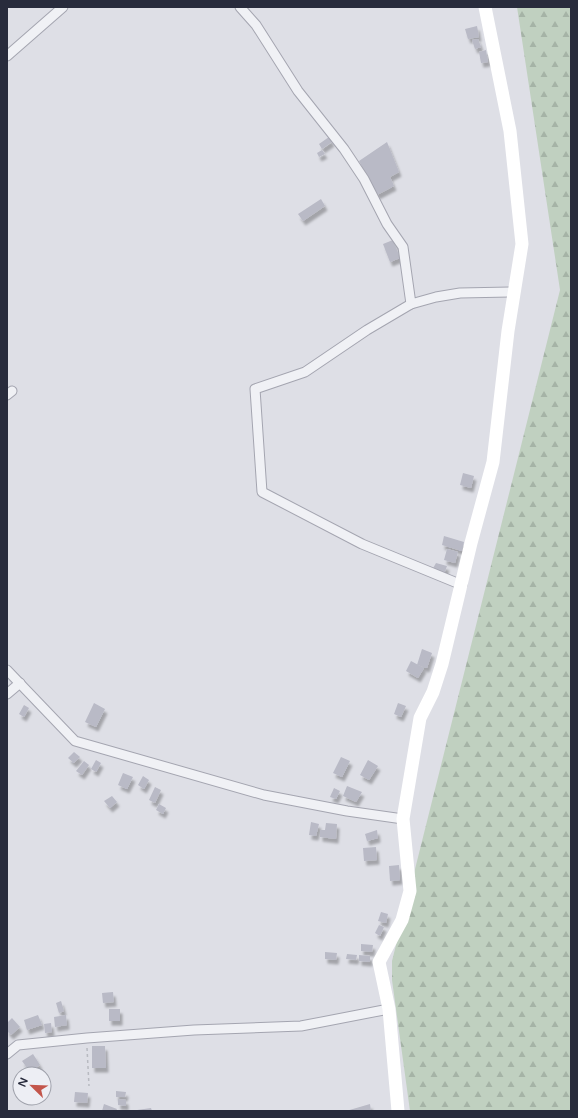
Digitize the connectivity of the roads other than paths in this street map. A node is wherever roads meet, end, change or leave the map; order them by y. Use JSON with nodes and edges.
{"nodes":[{"id":1,"x":64,"y":7,"type":"edge"},
{"id":2,"x":240,"y":7,"type":"edge"},
{"id":3,"x":485,"y":7,"type":"edge"},
{"id":4,"x":7,"y":56,"type":"edge"},
{"id":5,"x":514,"y":292,"type":"junction"},
{"id":6,"x":412,"y":304,"type":"junction"},
{"id":7,"x":462,"y":585,"type":"junction"},
{"id":8,"x":7,"y":670,"type":"edge"},
{"id":9,"x":20,"y":683,"type":"junction"},
{"id":10,"x":7,"y":694,"type":"edge"},
{"id":11,"x":403,"y":819,"type":"junction"},
{"id":12,"x":389,"y":1009,"type":"junction"},
{"id":13,"x":7,"y":1054,"type":"edge"},
{"id":14,"x":398,"y":1111,"type":"edge"}],
"edges":[{"from":1,"to":4,"type":"street"},
{"from":2,"to":6,"type":"street"},
{"from":3,"to":5,"type":"main road"},
{"from":5,"to":6,"type":"street"},
{"from":5,"to":7,"type":"main road"},
{"from":6,"to":7,"type":"street"},
{"from":7,"to":11,"type":"main road"},
{"from":8,"to":9,"type":"street"},
{"from":9,"to":10,"type":"street"},
{"from":9,"to":11,"type":"street"},
{"from":11,"to":12,"type":"main road"},
{"from":12,"to":13,"type":"street"},
{"from":12,"to":14,"type":"main road"}]}
